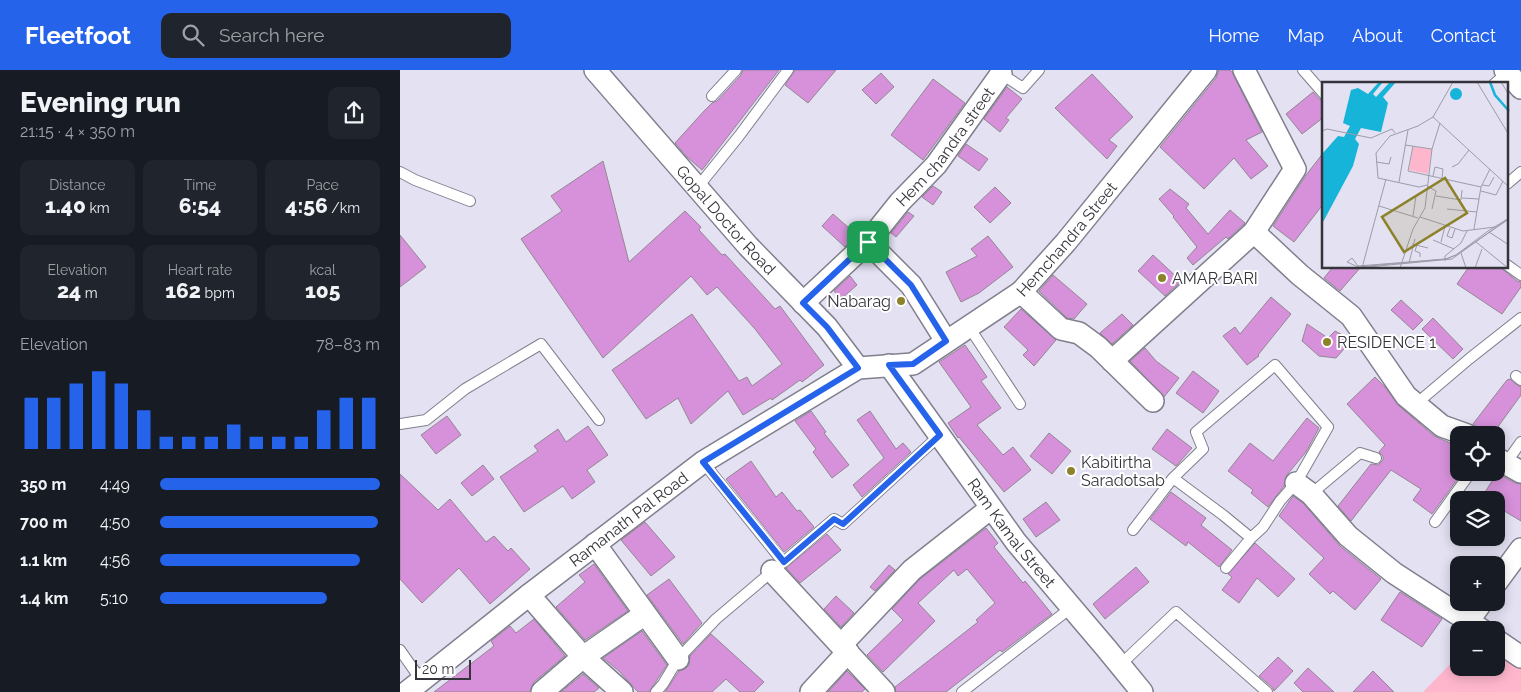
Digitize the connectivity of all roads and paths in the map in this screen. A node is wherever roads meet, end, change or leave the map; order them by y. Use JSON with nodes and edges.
{"nodes":[{"id":1,"x":595,"y":70,"type":"edge"},
{"id":2,"x":736,"y":70,"type":"edge"},
{"id":3,"x":788,"y":70,"type":"edge"},
{"id":4,"x":1039,"y":70,"type":"edge"},
{"id":5,"x":1206,"y":70,"type":"edge"},
{"id":6,"x":1244,"y":70,"type":"edge"},
{"id":7,"x":1303,"y":70,"type":"edge"},
{"id":8,"x":998,"y":72,"type":"edge"},
{"id":9,"x":1322,"y":92,"type":"edge"},
{"id":10,"x":712,"y":96,"type":"dead end"},
{"id":11,"x":400,"y":172,"type":"edge"},
{"id":12,"x":1521,"y":172,"type":"edge"},
{"id":13,"x":1508,"y":183,"type":"edge"},
{"id":14,"x":697,"y":188,"type":"junction"},
{"id":15,"x":470,"y":202,"type":"dead end"},
{"id":16,"x":1254,"y":232,"type":"junction"},
{"id":17,"x":868,"y":242,"type":"junction"},
{"id":18,"x":1508,"y":266,"type":"edge"},
{"id":19,"x":1521,"y":275,"type":"edge"},
{"id":20,"x":1021,"y":292,"type":"junction"},
{"id":21,"x":803,"y":303,"type":"junction"},
{"id":22,"x":1521,"y":318,"type":"edge"},
{"id":23,"x":969,"y":327,"type":"junction"},
{"id":24,"x":946,"y":341,"type":"junction"},
{"id":25,"x":1112,"y":361,"type":"junction"},
{"id":26,"x":892,"y":365,"type":"junction"},
{"id":27,"x":858,"y":368,"type":"junction"},
{"id":28,"x":1153,"y":401,"type":"dead end"},
{"id":29,"x":1020,"y":404,"type":"dead end"},
{"id":30,"x":1416,"y":404,"type":"junction"},
{"id":31,"x":599,"y":420,"type":"dead end"},
{"id":32,"x":400,"y":424,"type":"edge"},
{"id":33,"x":1450,"y":429,"type":"edge"},
{"id":34,"x":940,"y":435,"type":"junction"},
{"id":35,"x":1521,"y":442,"type":"edge"},
{"id":36,"x":1376,"y":458,"type":"dead end"},
{"id":37,"x":703,"y":462,"type":"junction"},
{"id":38,"x":1508,"y":465,"type":"edge"},
{"id":39,"x":1173,"y":478,"type":"junction"},
{"id":40,"x":1465,"y":481,"type":"edge"},
{"id":41,"x":1304,"y":488,"type":"junction"},
{"id":42,"x":991,"y":508,"type":"junction"},
{"id":43,"x":1435,"y":522,"type":"dead end"},
{"id":44,"x":1133,"y":530,"type":"dead end"},
{"id":45,"x":1251,"y":538,"type":"junction"},
{"id":46,"x":595,"y":544,"type":"junction"},
{"id":47,"x":1521,"y":549,"type":"edge"},
{"id":48,"x":778,"y":566,"type":"junction"},
{"id":49,"x":1226,"y":568,"type":"dead end"},
{"id":50,"x":1505,"y":571,"type":"edge"},
{"id":51,"x":529,"y":595,"type":"junction"},
{"id":52,"x":1072,"y":607,"type":"junction"},
{"id":53,"x":645,"y":614,"type":"junction"},
{"id":54,"x":1469,"y":621,"type":"edge"},
{"id":55,"x":1505,"y":646,"type":"edge"},
{"id":56,"x":845,"y":649,"type":"junction"},
{"id":57,"x":400,"y":650,"type":"edge"},
{"id":58,"x":583,"y":657,"type":"junction"},
{"id":59,"x":1521,"y":657,"type":"edge"},
{"id":60,"x":678,"y":659,"type":"junction"},
{"id":61,"x":1120,"y":665,"type":"junction"},
{"id":62,"x":414,"y":686,"type":"edge"},
{"id":63,"x":1138,"y":691,"type":"edge"},
{"id":64,"x":542,"y":692,"type":"edge"},
{"id":65,"x":622,"y":692,"type":"edge"},
{"id":66,"x":656,"y":692,"type":"edge"},
{"id":67,"x":811,"y":692,"type":"edge"},
{"id":68,"x":884,"y":692,"type":"edge"},
{"id":69,"x":962,"y":692,"type":"edge"},
{"id":70,"x":1267,"y":692,"type":"edge"}],
"edges":[{"from":1,"to":14,"type":"street","name":"Gopal Doctor Road"},
{"from":2,"to":10,"type":"lane"},
{"from":3,"to":14,"type":"lane"},
{"from":4,"to":8,"type":"lane"},
{"from":5,"to":20,"type":"street","name":"Hemchandra Street"},
{"from":6,"to":16,"type":"street"},
{"from":7,"to":9,"type":"lane"},
{"from":8,"to":17,"type":"street","name":"Hem chandra street"},
{"from":11,"to":15,"type":"lane"},
{"from":12,"to":13,"type":"lane"},
{"from":14,"to":21,"type":"street","name":"Gopal Doctor Road"},
{"from":16,"to":25,"type":"street"},
{"from":16,"to":30,"type":"street"},
{"from":17,"to":21,"type":"street","name":"Hem chandra street"},
{"from":17,"to":24,"type":"street"},
{"from":18,"to":19,"type":"lane"},
{"from":20,"to":23,"type":"street","name":"Hemchandra Street"},
{"from":20,"to":25,"type":"street"},
{"from":21,"to":27,"type":"street","name":"Gopal Doctor Road"},
{"from":22,"to":30,"type":"lane"},
{"from":23,"to":24,"type":"street","name":"Hemchandra Street"},
{"from":23,"to":29,"type":"lane"},
{"from":24,"to":26,"type":"street","name":"Hemchandra Street"},
{"from":25,"to":28,"type":"street"},
{"from":26,"to":27,"type":"street","name":"Ramanath Pal Road"},
{"from":26,"to":34,"type":"street","name":"Ram Kamal Street"},
{"from":27,"to":37,"type":"street","name":"Ramanath Pal Road"},
{"from":30,"to":33,"type":"street"},
{"from":31,"to":32,"type":"lane"},
{"from":34,"to":42,"type":"street","name":"Ram Kamal Street"},
{"from":34,"to":48,"type":"lane"},
{"from":35,"to":38,"type":"lane"},
{"from":36,"to":41,"type":"lane"},
{"from":37,"to":46,"type":"street","name":"Ramanath Pal Road"},
{"from":37,"to":48,"type":"lane"},
{"from":39,"to":41,"type":"lane"},
{"from":39,"to":44,"type":"lane"},
{"from":39,"to":45,"type":"lane"},
{"from":40,"to":43,"type":"lane"},
{"from":41,"to":45,"type":"lane"},
{"from":41,"to":54,"type":"street"},
{"from":42,"to":52,"type":"street","name":"Ram Kamal Street"},
{"from":42,"to":56,"type":"street"},
{"from":45,"to":49,"type":"lane"},
{"from":46,"to":51,"type":"street","name":"Ramanath Pal Road"},
{"from":46,"to":53,"type":"street"},
{"from":47,"to":50,"type":"street"},
{"from":48,"to":56,"type":"street"},
{"from":48,"to":60,"type":"lane"},
{"from":51,"to":58,"type":"street"},
{"from":51,"to":62,"type":"street","name":"Ramanath Pal Road"},
{"from":52,"to":61,"type":"street","name":"Ram Kamal Street"},
{"from":52,"to":69,"type":"lane"},
{"from":53,"to":58,"type":"street"},
{"from":53,"to":60,"type":"street"},
{"from":55,"to":59,"type":"street"},
{"from":56,"to":67,"type":"street"},
{"from":56,"to":68,"type":"street"},
{"from":57,"to":62,"type":"lane"},
{"from":58,"to":64,"type":"street"},
{"from":58,"to":65,"type":"street"},
{"from":60,"to":66,"type":"lane"},
{"from":61,"to":63,"type":"street","name":"Ram Kamal Street"},
{"from":61,"to":70,"type":"lane"}]}
